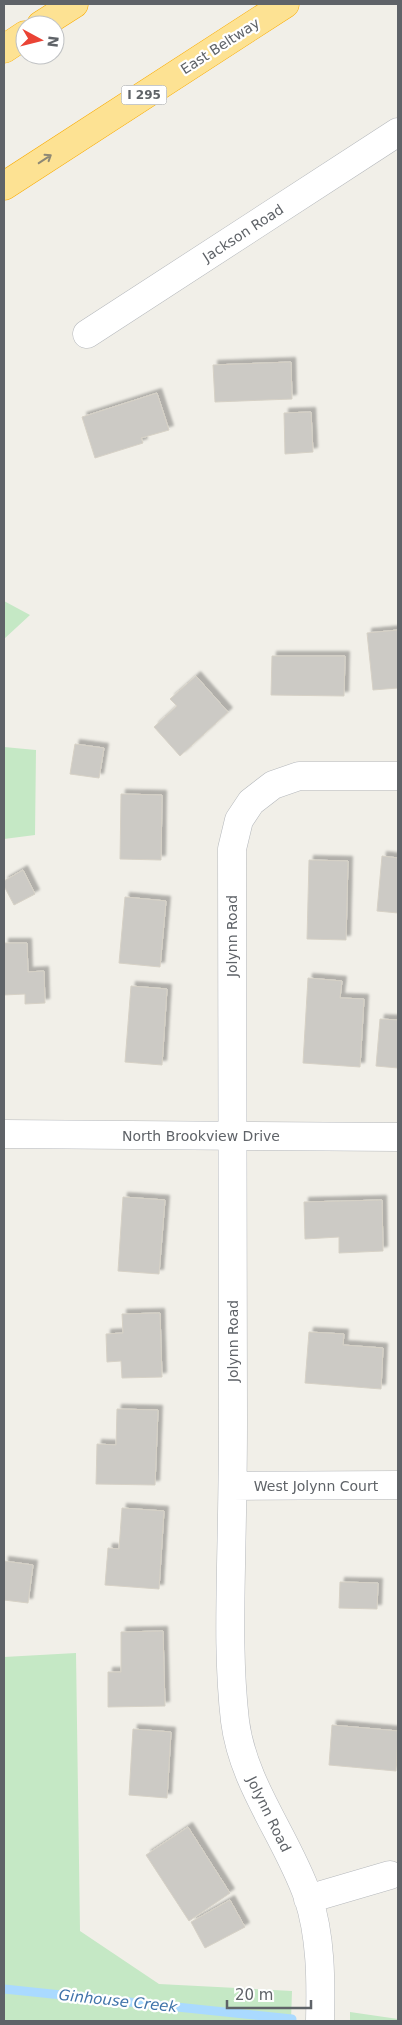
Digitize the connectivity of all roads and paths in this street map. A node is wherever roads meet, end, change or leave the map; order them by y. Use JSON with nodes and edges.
{"nodes":[{"id":1,"x":74,"y":4,"type":"edge"},
{"id":2,"x":285,"y":4,"type":"edge"},
{"id":3,"x":57,"y":15,"type":"edge"},
{"id":4,"x":15,"y":42,"type":"edge"},
{"id":5,"x":4,"y":49,"type":"edge"},
{"id":6,"x":398,"y":132,"type":"edge"},
{"id":7,"x":4,"y":186,"type":"edge"},
{"id":8,"x":87,"y":334,"type":"dead end"},
{"id":9,"x":398,"y":776,"type":"edge"},
{"id":10,"x":4,"y":1134,"type":"edge"},
{"id":11,"x":234,"y":1136,"type":"junction"},
{"id":12,"x":398,"y":1137,"type":"edge"},
{"id":13,"x":398,"y":1485,"type":"edge"},
{"id":14,"x":233,"y":1486,"type":"junction"},
{"id":15,"x":390,"y":1875,"type":"dead end"},
{"id":16,"x":308,"y":1899,"type":"junction"},
{"id":17,"x":320,"y":2021,"type":"edge"}],
"edges":[{"from":1,"to":3,"type":"highway"},
{"from":7,"to":2,"type":"highway","name":"East Beltway","number":"I 295","one_way":true},
{"from":4,"to":5,"type":"highway"},
{"from":6,"to":8,"type":"street","name":"Jackson Road"},
{"from":9,"to":11,"type":"street","name":"Jolynn Road"},
{"from":10,"to":11,"type":"street","name":"North Brookview Drive"},
{"from":11,"to":12,"type":"street","name":"North Brookview Drive"},
{"from":11,"to":14,"type":"street","name":"Jolynn Road"},
{"from":13,"to":14,"type":"street","name":"West Jolynn Court"},
{"from":14,"to":16,"type":"street","name":"Jolynn Road"},
{"from":15,"to":16,"type":"street"},
{"from":16,"to":17,"type":"street","name":"Jolynn Road"}]}
